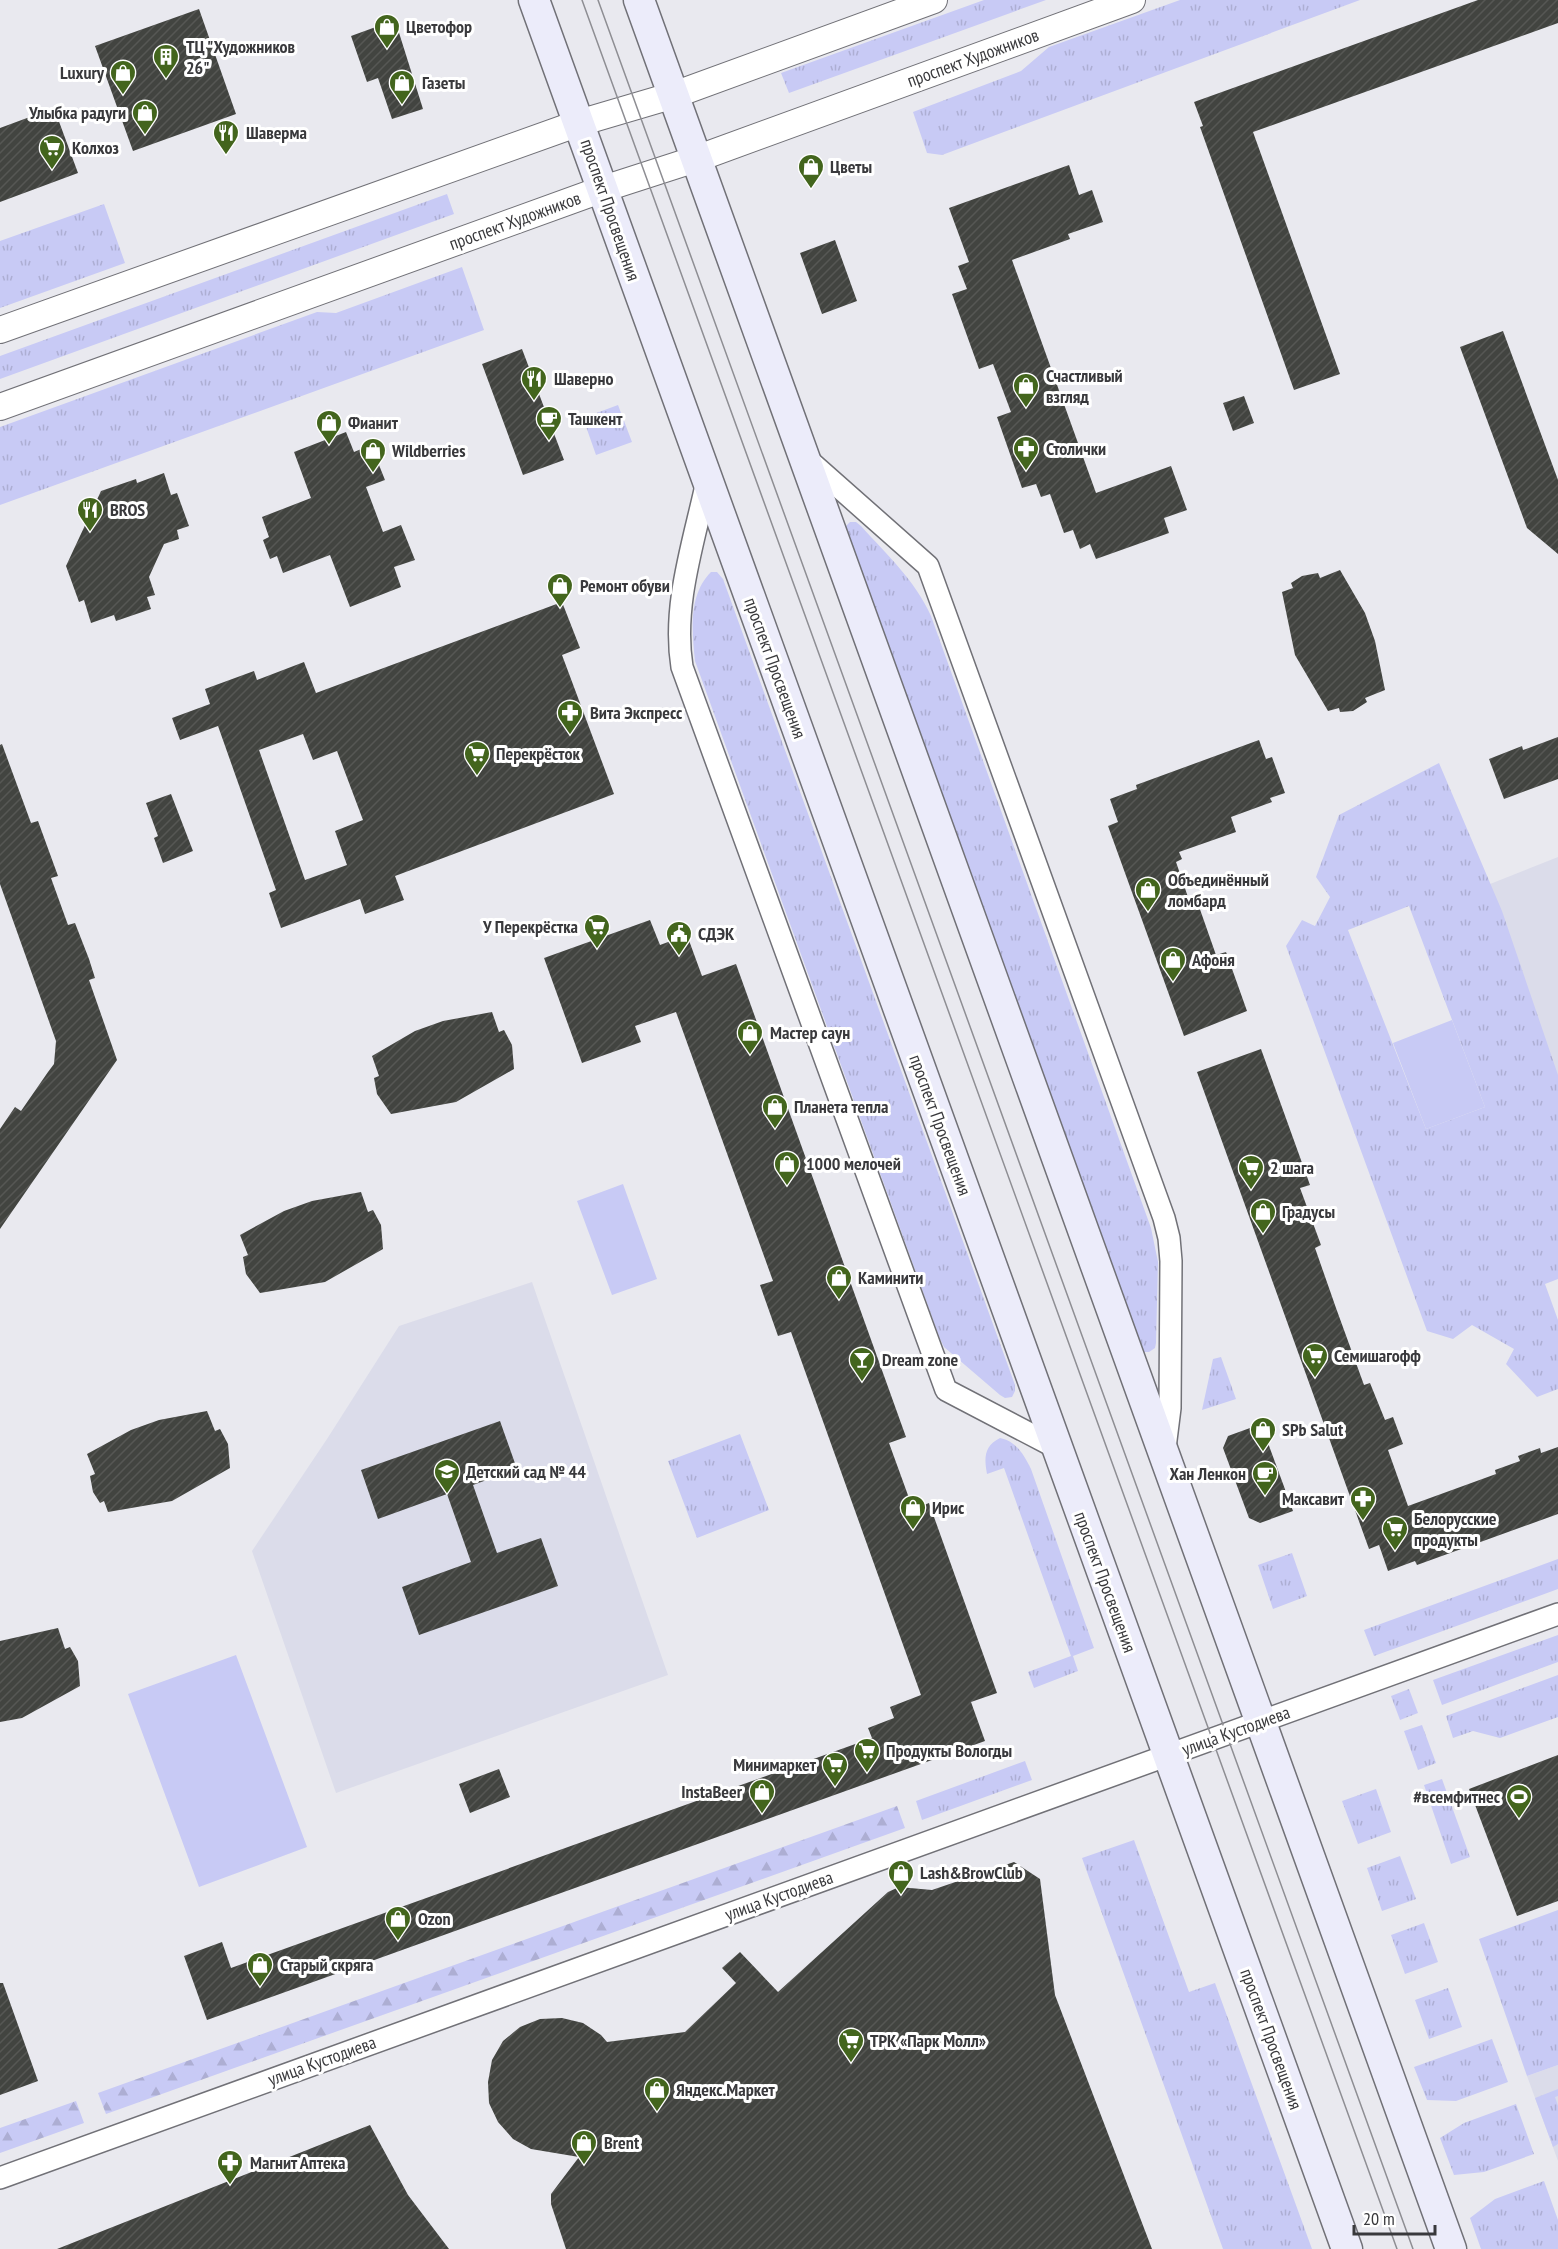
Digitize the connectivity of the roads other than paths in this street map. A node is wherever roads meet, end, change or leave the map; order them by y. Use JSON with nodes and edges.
{"nodes":[{"id":1,"x":534,"y":0,"type":"edge"},
{"id":2,"x":639,"y":0,"type":"edge"},
{"id":3,"x":934,"y":0,"type":"edge"},
{"id":4,"x":1132,"y":0,"type":"edge"},
{"id":5,"x":674,"y":95,"type":"junction"},
{"id":6,"x":579,"y":123,"type":"junction"},
{"id":7,"x":696,"y":159,"type":"junction"},
{"id":8,"x":603,"y":189,"type":"junction"},
{"id":9,"x":0,"y":330,"type":"edge"},
{"id":10,"x":0,"y":407,"type":"edge"},
{"id":11,"x":805,"y":457,"type":"junction"},
{"id":12,"x":707,"y":482,"type":"junction"},
{"id":13,"x":1057,"y":1448,"type":"junction"},
{"id":14,"x":1164,"y":1455,"type":"junction"},
{"id":15,"x":1558,"y":1614,"type":"edge"},
{"id":16,"x":1262,"y":1721,"type":"junction"},
{"id":17,"x":1168,"y":1755,"type":"junction"},
{"id":18,"x":0,"y":2178,"type":"edge"},
{"id":19,"x":1347,"y":2249,"type":"edge"},
{"id":20,"x":1451,"y":2249,"type":"edge"}],
"edges":[{"from":1,"to":6,"type":"main road","name":"проспект Просвещения"},
{"from":2,"to":5,"type":"main road"},
{"from":3,"to":5,"type":"street"},
{"from":4,"to":7,"type":"street","name":"проспект Художников"},
{"from":5,"to":6,"type":"street"},
{"from":5,"to":7,"type":"main road"},
{"from":6,"to":8,"type":"main road","name":"проспект Просвещения"},
{"from":6,"to":9,"type":"street"},
{"from":7,"to":8,"type":"street","name":"проспект Художников"},
{"from":7,"to":11,"type":"main road"},
{"from":8,"to":10,"type":"street","name":"проспект Художников"},
{"from":8,"to":12,"type":"main road","name":"проспект Просвещения"},
{"from":11,"to":14,"type":"main road"},
{"from":11,"to":14,"type":"street"},
{"from":12,"to":13,"type":"main road","name":"проспект Просвещения"},
{"from":12,"to":13,"type":"street"},
{"from":13,"to":17,"type":"main road","name":"проспект Просвещения"},
{"from":14,"to":16,"type":"main road"},
{"from":15,"to":16,"type":"street","name":"улица Кустодиева"},
{"from":16,"to":17,"type":"street","name":"улица Кустодиева"},
{"from":16,"to":20,"type":"main road"},
{"from":17,"to":18,"type":"street","name":"улица Кустодиева"},
{"from":17,"to":19,"type":"main road","name":"проспект Просвещения"}]}
